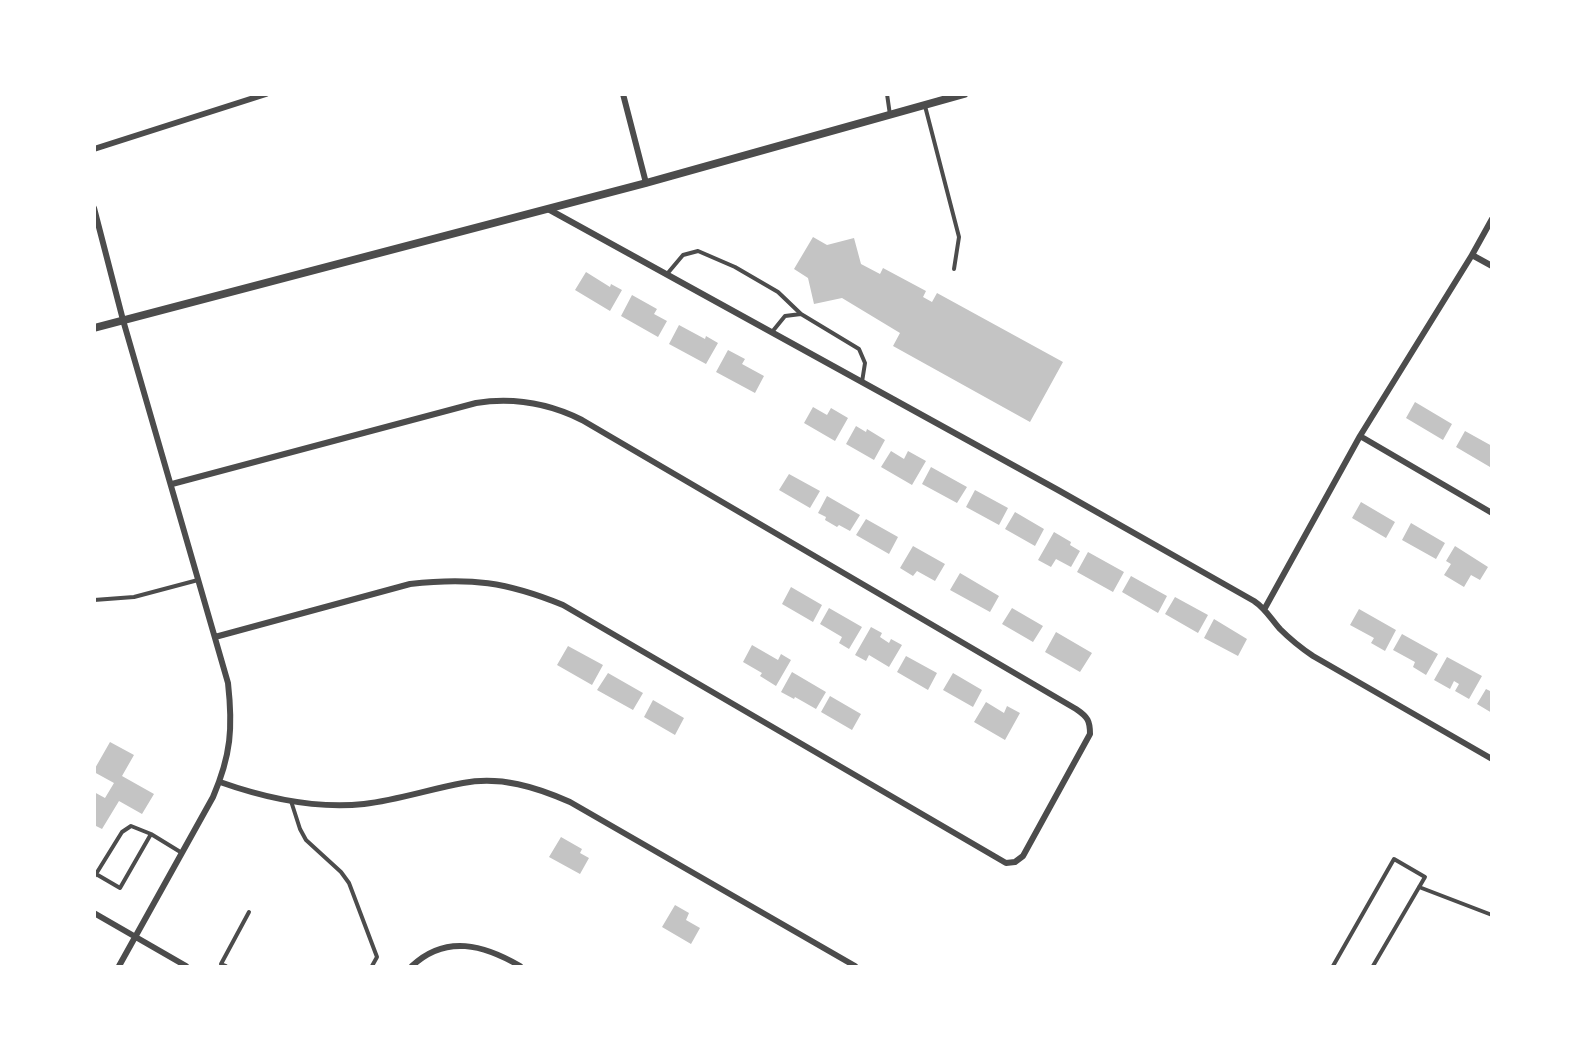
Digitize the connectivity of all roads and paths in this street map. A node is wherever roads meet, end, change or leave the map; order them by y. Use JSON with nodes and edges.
{"nodes":[{"id":1,"x":266,"y":94,"type":"edge"},
{"id":2,"x":623,"y":94,"type":"edge"},
{"id":3,"x":887,"y":94,"type":"edge"},
{"id":4,"x":964,"y":94,"type":"edge"},
{"id":5,"x":924,"y":106,"type":"junction"},
{"id":6,"x":890,"y":116,"type":"junction"},
{"id":7,"x":94,"y":148,"type":"edge"},
{"id":8,"x":646,"y":183,"type":"junction"},
{"id":9,"x":94,"y":208,"type":"edge"},
{"id":10,"x":549,"y":208,"type":"junction"},
{"id":11,"x":1491,"y":219,"type":"edge"},
{"id":12,"x":1472,"y":255,"type":"junction"},
{"id":13,"x":1491,"y":267,"type":"edge"},
{"id":14,"x":954,"y":269,"type":"dead end"},
{"id":15,"x":668,"y":274,"type":"junction"},
{"id":16,"x":801,"y":314,"type":"junction"},
{"id":17,"x":123,"y":320,"type":"junction"},
{"id":18,"x":94,"y":328,"type":"edge"},
{"id":19,"x":772,"y":332,"type":"junction"},
{"id":20,"x":862,"y":382,"type":"junction"},
{"id":21,"x":1360,"y":436,"type":"junction"},
{"id":22,"x":172,"y":484,"type":"junction"},
{"id":23,"x":1491,"y":513,"type":"edge"},
{"id":24,"x":198,"y":579,"type":"junction"},
{"id":25,"x":94,"y":600,"type":"edge"},
{"id":26,"x":1265,"y":608,"type":"junction"},
{"id":27,"x":215,"y":637,"type":"junction"},
{"id":28,"x":1491,"y":759,"type":"edge"},
{"id":29,"x":220,"y":782,"type":"junction"},
{"id":30,"x":291,"y":800,"type":"junction"},
{"id":31,"x":151,"y":834,"type":"junction"},
{"id":32,"x":182,"y":853,"type":"junction"},
{"id":33,"x":95,"y":876,"type":"edge"},
{"id":34,"x":1419,"y":887,"type":"junction"},
{"id":35,"x":249,"y":912,"type":"dead end"},
{"id":36,"x":94,"y":913,"type":"edge"},
{"id":37,"x":1491,"y":915,"type":"edge"},
{"id":38,"x":136,"y":938,"type":"junction"},
{"id":39,"x":119,"y":966,"type":"edge"},
{"id":40,"x":186,"y":966,"type":"edge"},
{"id":41,"x":226,"y":966,"type":"edge"},
{"id":42,"x":372,"y":966,"type":"edge"},
{"id":43,"x":412,"y":966,"type":"edge"},
{"id":44,"x":520,"y":966,"type":"edge"},
{"id":45,"x":855,"y":966,"type":"edge"},
{"id":46,"x":1333,"y":966,"type":"edge"},
{"id":47,"x":1372,"y":966,"type":"edge"}],
"edges":[{"from":1,"to":7,"type":"street"},
{"from":2,"to":8,"type":"street"},
{"from":3,"to":6,"type":"lane"},
{"from":4,"to":5,"type":"street"},
{"from":5,"to":6,"type":"street"},
{"from":5,"to":14,"type":"lane"},
{"from":6,"to":8,"type":"street"},
{"from":8,"to":10,"type":"street"},
{"from":9,"to":17,"type":"street"},
{"from":10,"to":15,"type":"street"},
{"from":10,"to":17,"type":"street"},
{"from":11,"to":12,"type":"street"},
{"from":12,"to":13,"type":"street"},
{"from":12,"to":21,"type":"street"},
{"from":15,"to":16,"type":"lane"},
{"from":15,"to":19,"type":"street"},
{"from":16,"to":19,"type":"lane"},
{"from":16,"to":20,"type":"lane"},
{"from":17,"to":18,"type":"street"},
{"from":17,"to":22,"type":"street"},
{"from":19,"to":20,"type":"street"},
{"from":20,"to":26,"type":"street"},
{"from":21,"to":23,"type":"street"},
{"from":21,"to":26,"type":"street"},
{"from":22,"to":24,"type":"street"},
{"from":22,"to":27,"type":"street"},
{"from":24,"to":25,"type":"lane"},
{"from":24,"to":27,"type":"street"},
{"from":26,"to":28,"type":"street"},
{"from":27,"to":29,"type":"street"},
{"from":29,"to":30,"type":"street"},
{"from":29,"to":32,"type":"street"},
{"from":30,"to":42,"type":"lane"},
{"from":30,"to":45,"type":"street"},
{"from":31,"to":32,"type":"lane"},
{"from":31,"to":33,"type":"lane"},
{"from":31,"to":33,"type":"lane"},
{"from":32,"to":38,"type":"street"},
{"from":34,"to":37,"type":"lane"},
{"from":34,"to":46,"type":"lane"},
{"from":34,"to":47,"type":"lane"},
{"from":35,"to":41,"type":"lane"},
{"from":36,"to":38,"type":"street"},
{"from":38,"to":39,"type":"street"},
{"from":38,"to":40,"type":"street"},
{"from":43,"to":44,"type":"street"}]}
